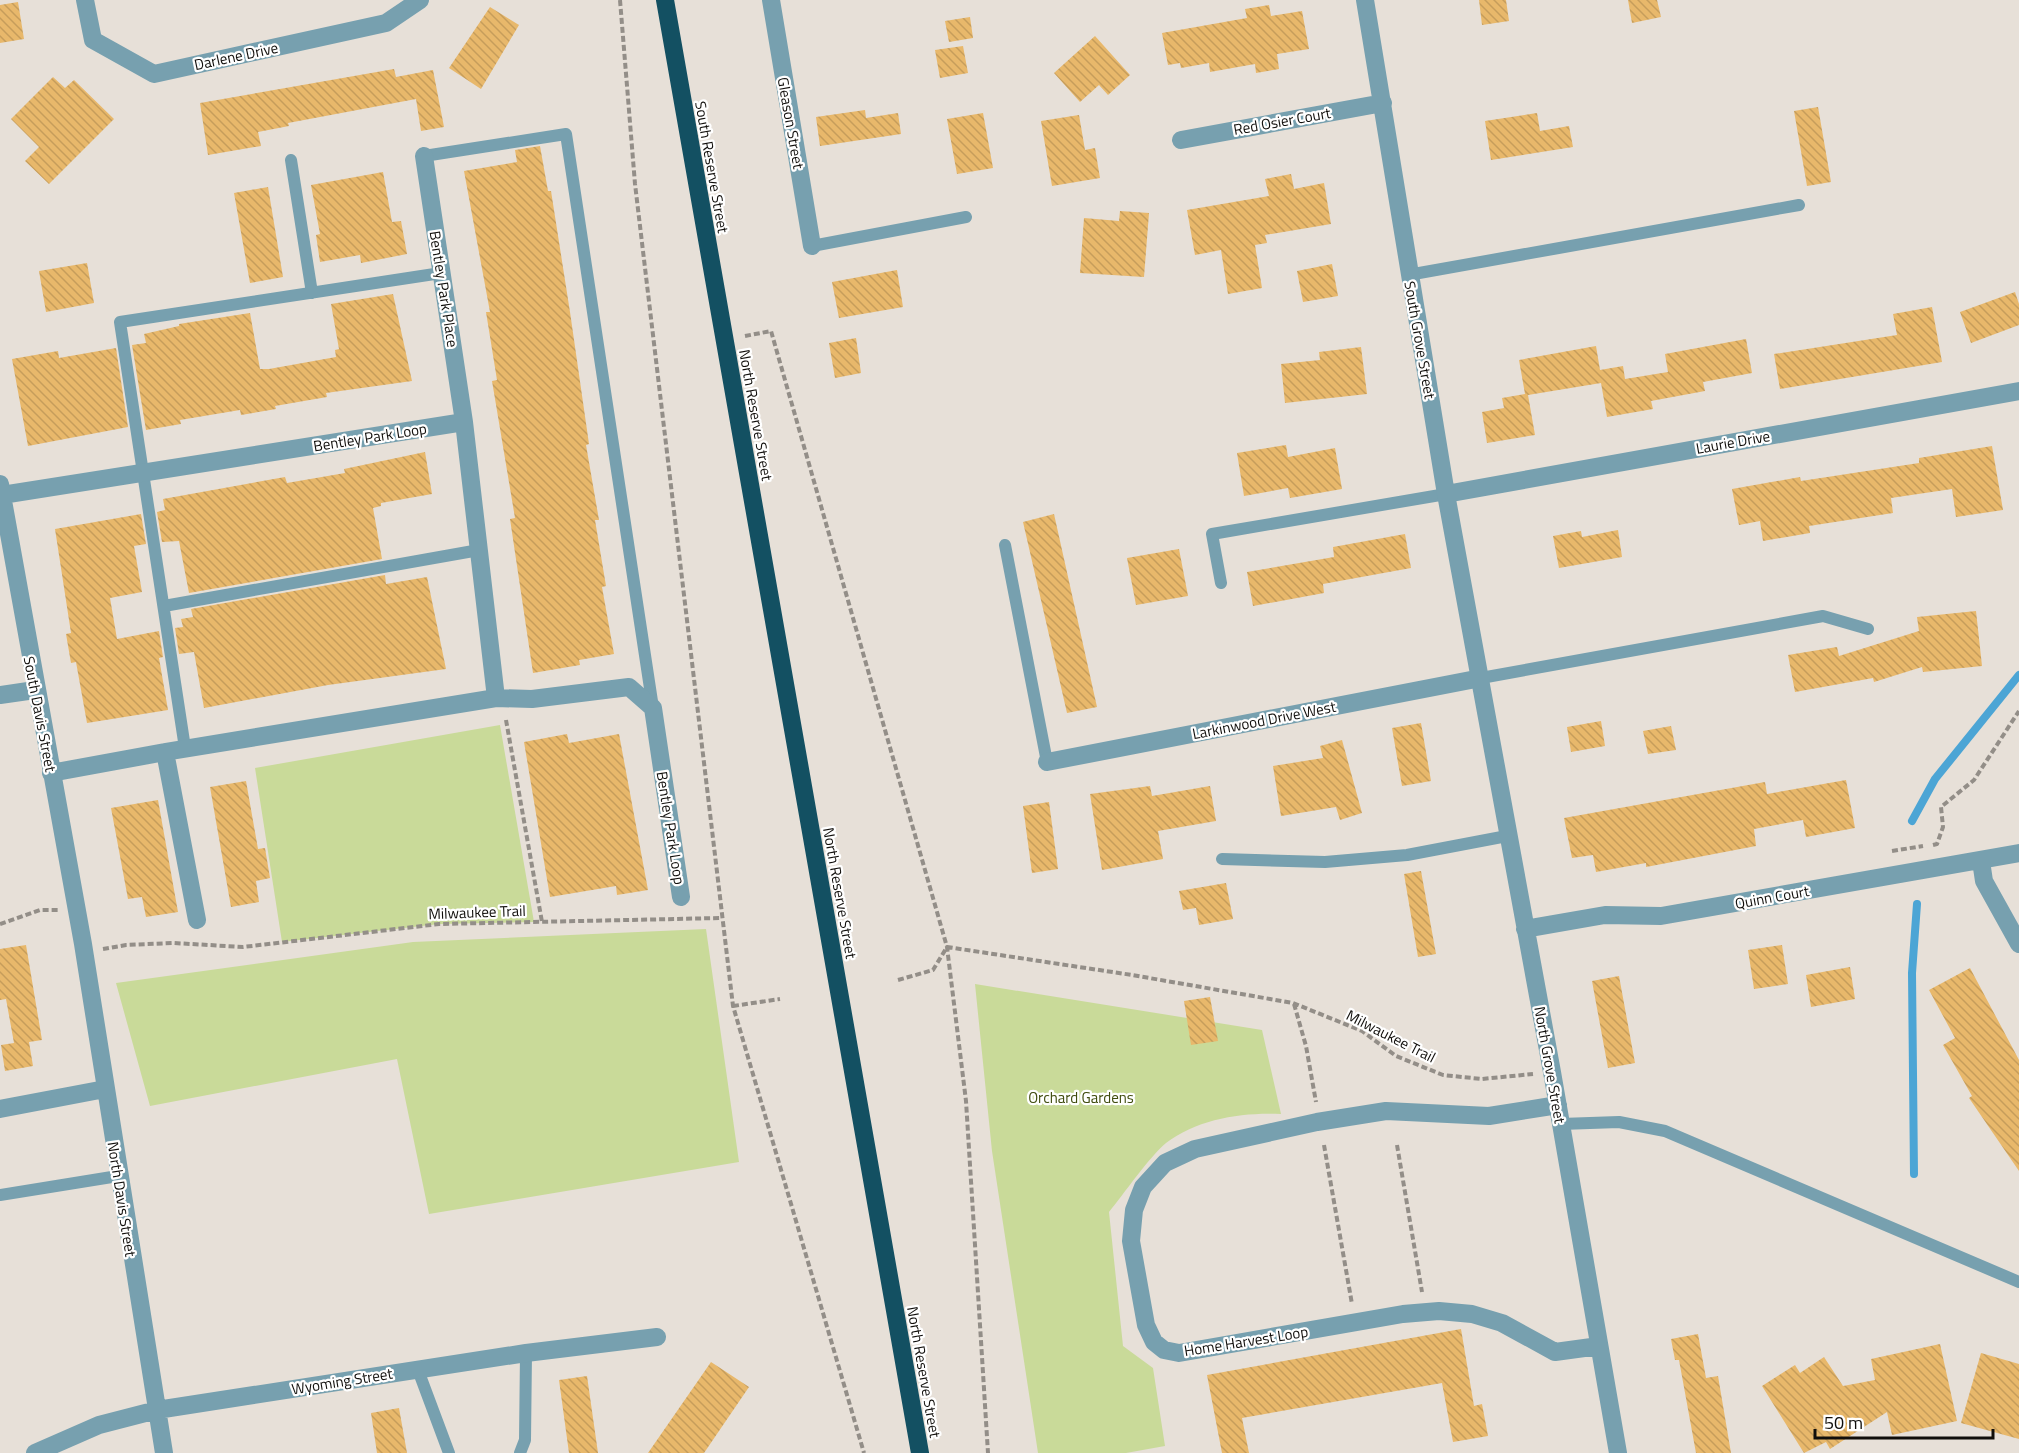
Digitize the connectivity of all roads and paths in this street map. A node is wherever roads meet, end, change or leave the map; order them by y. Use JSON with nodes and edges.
{"nodes":[{"id":1,"x":86,"y":0,"type":"edge"},
{"id":2,"x":420,"y":0,"type":"edge"},
{"id":3,"x":620,"y":0,"type":"edge"},
{"id":4,"x":665,"y":0,"type":"edge"},
{"id":5,"x":771,"y":0,"type":"edge"},
{"id":6,"x":1365,"y":0,"type":"edge"},
{"id":7,"x":1383,"y":103,"type":"junction"},
{"id":8,"x":1181,"y":140,"type":"dead end"},
{"id":9,"x":424,"y":156,"type":"joint"},
{"id":10,"x":291,"y":160,"type":"dead end"},
{"id":11,"x":1799,"y":205,"type":"dead end"},
{"id":12,"x":966,"y":217,"type":"dead end"},
{"id":13,"x":812,"y":246,"type":"joint"},
{"id":14,"x":441,"y":273,"type":"junction"},
{"id":15,"x":1408,"y":275,"type":"junction"},
{"id":16,"x":312,"y":293,"type":"junction"},
{"id":17,"x":724,"y":340,"type":"junction"},
{"id":18,"x":2019,"y":390,"type":"edge"},
{"id":19,"x":464,"y":422,"type":"junction"},
{"id":20,"x":143,"y":473,"type":"junction"},
{"id":21,"x":1,"y":490,"type":"edge"},
{"id":22,"x":1446,"y":494,"type":"junction"},
{"id":23,"x":1005,"y":545,"type":"dead end"},
{"id":24,"x":479,"y":550,"type":"junction"},
{"id":25,"x":1221,"y":583,"type":"dead end"},
{"id":26,"x":164,"y":606,"type":"junction"},
{"id":27,"x":1868,"y":629,"type":"dead end"},
{"id":28,"x":1481,"y":678,"type":"junction"},
{"id":29,"x":35,"y":690,"type":"junction"},
{"id":30,"x":0,"y":695,"type":"edge"},
{"id":31,"x":496,"y":698,"type":"junction"},
{"id":32,"x":652,"y":708,"type":"junction"},
{"id":33,"x":2019,"y":711,"type":"edge"},
{"id":34,"x":506,"y":720,"type":"dead end"},
{"id":35,"x":186,"y":748,"type":"junction"},
{"id":36,"x":165,"y":752,"type":"junction"},
{"id":37,"x":1047,"y":762,"type":"joint"},
{"id":38,"x":51,"y":773,"type":"junction"},
{"id":39,"x":1507,"y":836,"type":"junction"},
{"id":40,"x":1892,"y":851,"type":"dead end"},
{"id":41,"x":2019,"y":853,"type":"edge"},
{"id":42,"x":1222,"y":859,"type":"dead end"},
{"id":43,"x":1981,"y":861,"type":"junction"},
{"id":44,"x":681,"y":897,"type":"dead end"},
{"id":45,"x":721,"y":918,"type":"junction"},
{"id":46,"x":62,"y":920,"type":"dead end"},
{"id":47,"x":197,"y":920,"type":"dead end"},
{"id":48,"x":542,"y":922,"type":"junction"},
{"id":49,"x":0,"y":924,"type":"edge"},
{"id":50,"x":1525,"y":929,"type":"junction"},
{"id":51,"x":2019,"y":944,"type":"edge"},
{"id":52,"x":92,"y":947,"type":"junction"},
{"id":53,"x":947,"y":948,"type":"junction"},
{"id":54,"x":898,"y":980,"type":"dead end"},
{"id":55,"x":780,"y":999,"type":"dead end"},
{"id":56,"x":1293,"y":1004,"type":"junction"},
{"id":57,"x":734,"y":1006,"type":"junction"},
{"id":58,"x":1552,"y":1072,"type":"junction"},
{"id":59,"x":105,"y":1089,"type":"junction"},
{"id":60,"x":1557,"y":1105,"type":"junction"},
{"id":61,"x":1317,"y":1107,"type":"dead end"},
{"id":62,"x":0,"y":1109,"type":"edge"},
{"id":63,"x":1561,"y":1125,"type":"junction"},
{"id":64,"x":1324,"y":1145,"type":"dead end"},
{"id":65,"x":1397,"y":1145,"type":"dead end"},
{"id":66,"x":118,"y":1176,"type":"junction"},
{"id":67,"x":0,"y":1195,"type":"edge"},
{"id":68,"x":2019,"y":1282,"type":"edge"},
{"id":69,"x":1423,"y":1295,"type":"dead end"},
{"id":70,"x":1354,"y":1313,"type":"dead end"},
{"id":71,"x":657,"y":1337,"type":"dead end"},
{"id":72,"x":1599,"y":1346,"type":"junction"},
{"id":73,"x":526,"y":1353,"type":"junction"},
{"id":74,"x":418,"y":1370,"type":"junction"},
{"id":75,"x":157,"y":1410,"type":"junction"},
{"id":76,"x":35,"y":1453,"type":"edge"},
{"id":77,"x":164,"y":1453,"type":"edge"},
{"id":78,"x":449,"y":1453,"type":"edge"},
{"id":79,"x":520,"y":1453,"type":"edge"},
{"id":80,"x":864,"y":1453,"type":"edge"},
{"id":81,"x":920,"y":1453,"type":"edge"},
{"id":82,"x":988,"y":1453,"type":"edge"},
{"id":83,"x":1617,"y":1453,"type":"edge"}],
"edges":[{"from":1,"to":2,"type":"street","name":"Darlene Drive"},
{"from":3,"to":45,"type":"path"},
{"from":4,"to":17,"type":"highway","name":"South Reserve Street"},
{"from":5,"to":13,"type":"street","name":"Gleason Street"},
{"from":6,"to":7,"type":"street","name":"South Grove Street"},
{"from":7,"to":8,"type":"street","name":"Red Osier Court"},
{"from":7,"to":15,"type":"street","name":"South Grove Street"},
{"from":9,"to":14,"type":"street","name":"Bentley Park Place"},
{"from":9,"to":32,"type":"lane"},
{"from":10,"to":16,"type":"lane"},
{"from":11,"to":15,"type":"lane"},
{"from":12,"to":13,"type":"lane"},
{"from":14,"to":16,"type":"lane"},
{"from":14,"to":19,"type":"street","name":"Bentley Park Place"},
{"from":15,"to":22,"type":"street","name":"South Grove Street"},
{"from":16,"to":20,"type":"lane"},
{"from":17,"to":53,"type":"path"},
{"from":17,"to":81,"type":"highway","name":"North Reserve Street"},
{"from":18,"to":22,"type":"street","name":"Laurie Drive"},
{"from":19,"to":20,"type":"street","name":"Bentley Park Loop"},
{"from":19,"to":24,"type":"street"},
{"from":20,"to":21,"type":"street","name":"Bentley Park Loop"},
{"from":20,"to":26,"type":"lane"},
{"from":21,"to":29,"type":"street","name":"South Davis Street"},
{"from":22,"to":25,"type":"lane"},
{"from":22,"to":28,"type":"street","name":"South Grove Street"},
{"from":23,"to":37,"type":"lane"},
{"from":24,"to":26,"type":"lane"},
{"from":24,"to":31,"type":"street"},
{"from":26,"to":35,"type":"lane"},
{"from":27,"to":28,"type":"lane"},
{"from":28,"to":37,"type":"street","name":"Larkinwood Drive West"},
{"from":28,"to":39,"type":"street","name":"North Grove Street"},
{"from":29,"to":30,"type":"street"},
{"from":29,"to":38,"type":"street","name":"South Davis Street"},
{"from":31,"to":32,"type":"street"},
{"from":31,"to":35,"type":"street"},
{"from":32,"to":44,"type":"street","name":"Bentley Park Loop"},
{"from":33,"to":40,"type":"path"},
{"from":34,"to":48,"type":"path"},
{"from":35,"to":36,"type":"street"},
{"from":36,"to":38,"type":"street"},
{"from":36,"to":47,"type":"street"},
{"from":38,"to":52,"type":"street","name":"South Davis Street"},
{"from":39,"to":42,"type":"lane"},
{"from":39,"to":50,"type":"street","name":"North Grove Street"},
{"from":41,"to":43,"type":"street","name":"Quinn Court"},
{"from":43,"to":50,"type":"street","name":"Quinn Court"},
{"from":43,"to":51,"type":"street"},
{"from":45,"to":48,"type":"path","name":"Milwaukee Trail"},
{"from":45,"to":57,"type":"path"},
{"from":46,"to":49,"type":"path"},
{"from":48,"to":52,"type":"path","name":"Milwaukee Trail"},
{"from":50,"to":58,"type":"street","name":"North Grove Street"},
{"from":52,"to":59,"type":"street","name":"North Davis Street"},
{"from":53,"to":54,"type":"path"},
{"from":53,"to":56,"type":"path","name":"Milwaukee Trail"},
{"from":53,"to":82,"type":"path"},
{"from":55,"to":57,"type":"path"},
{"from":56,"to":58,"type":"path","name":"Milwaukee Trail"},
{"from":56,"to":61,"type":"path"},
{"from":57,"to":80,"type":"path"},
{"from":58,"to":60,"type":"street","name":"North Grove Street"},
{"from":59,"to":62,"type":"street"},
{"from":59,"to":66,"type":"street","name":"North Davis Street"},
{"from":60,"to":63,"type":"street","name":"North Grove Street"},
{"from":60,"to":72,"type":"street","name":"Home Harvest Loop"},
{"from":63,"to":68,"type":"lane"},
{"from":63,"to":72,"type":"street","name":"North Grove Street"},
{"from":64,"to":70,"type":"path"},
{"from":65,"to":69,"type":"path"},
{"from":66,"to":67,"type":"lane"},
{"from":66,"to":75,"type":"street","name":"North Davis Street"},
{"from":71,"to":73,"type":"street","name":"Wyoming Street"},
{"from":72,"to":83,"type":"street","name":"North Grove Street"},
{"from":73,"to":74,"type":"street","name":"Wyoming Street"},
{"from":73,"to":79,"type":"lane"},
{"from":74,"to":75,"type":"street","name":"Wyoming Street"},
{"from":74,"to":78,"type":"lane"},
{"from":75,"to":76,"type":"street","name":"Wyoming Street"},
{"from":75,"to":77,"type":"street","name":"North Davis Street"}]}
